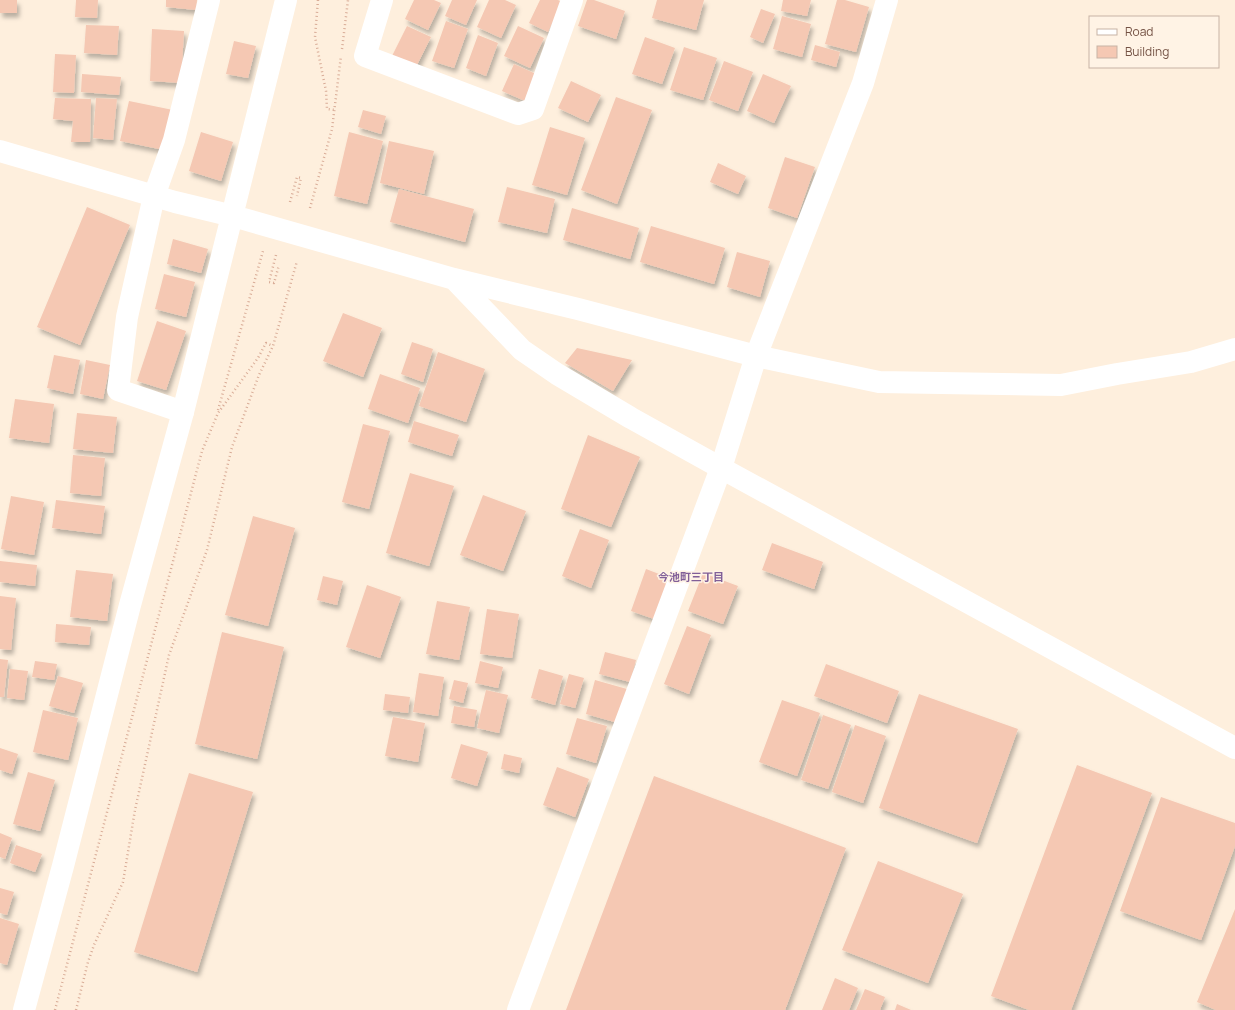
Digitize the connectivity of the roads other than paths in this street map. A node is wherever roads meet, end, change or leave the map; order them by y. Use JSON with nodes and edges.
{"nodes":[{"id":1,"x":208,"y":0,"type":"edge"},
{"id":2,"x":286,"y":0,"type":"edge"},
{"id":3,"x":382,"y":0,"type":"edge"},
{"id":4,"x":572,"y":0,"type":"edge"},
{"id":5,"x":887,"y":0,"type":"edge"},
{"id":6,"x":0,"y":152,"type":"edge"},
{"id":7,"x":154,"y":196,"type":"junction"},
{"id":8,"x":233,"y":216,"type":"junction"},
{"id":9,"x":454,"y":279,"type":"junction"},
{"id":10,"x":1235,"y":349,"type":"edge"},
{"id":11,"x":756,"y":356,"type":"junction"},
{"id":12,"x":183,"y":412,"type":"junction"},
{"id":13,"x":721,"y":468,"type":"junction"},
{"id":14,"x":1235,"y":748,"type":"edge"},
{"id":15,"x":24,"y":1010,"type":"edge"},
{"id":16,"x":518,"y":1010,"type":"edge"}],
"edges":[{"from":1,"to":7,"type":"street"},
{"from":2,"to":8,"type":"street"},
{"from":3,"to":4,"type":"street"},
{"from":5,"to":11,"type":"street"},
{"from":6,"to":7,"type":"street"},
{"from":7,"to":8,"type":"street"},
{"from":7,"to":12,"type":"street"},
{"from":8,"to":9,"type":"street"},
{"from":8,"to":12,"type":"street"},
{"from":9,"to":11,"type":"street"},
{"from":9,"to":13,"type":"street"},
{"from":10,"to":11,"type":"street"},
{"from":11,"to":13,"type":"street"},
{"from":12,"to":15,"type":"street"},
{"from":13,"to":14,"type":"street"},
{"from":13,"to":16,"type":"street"}]}
